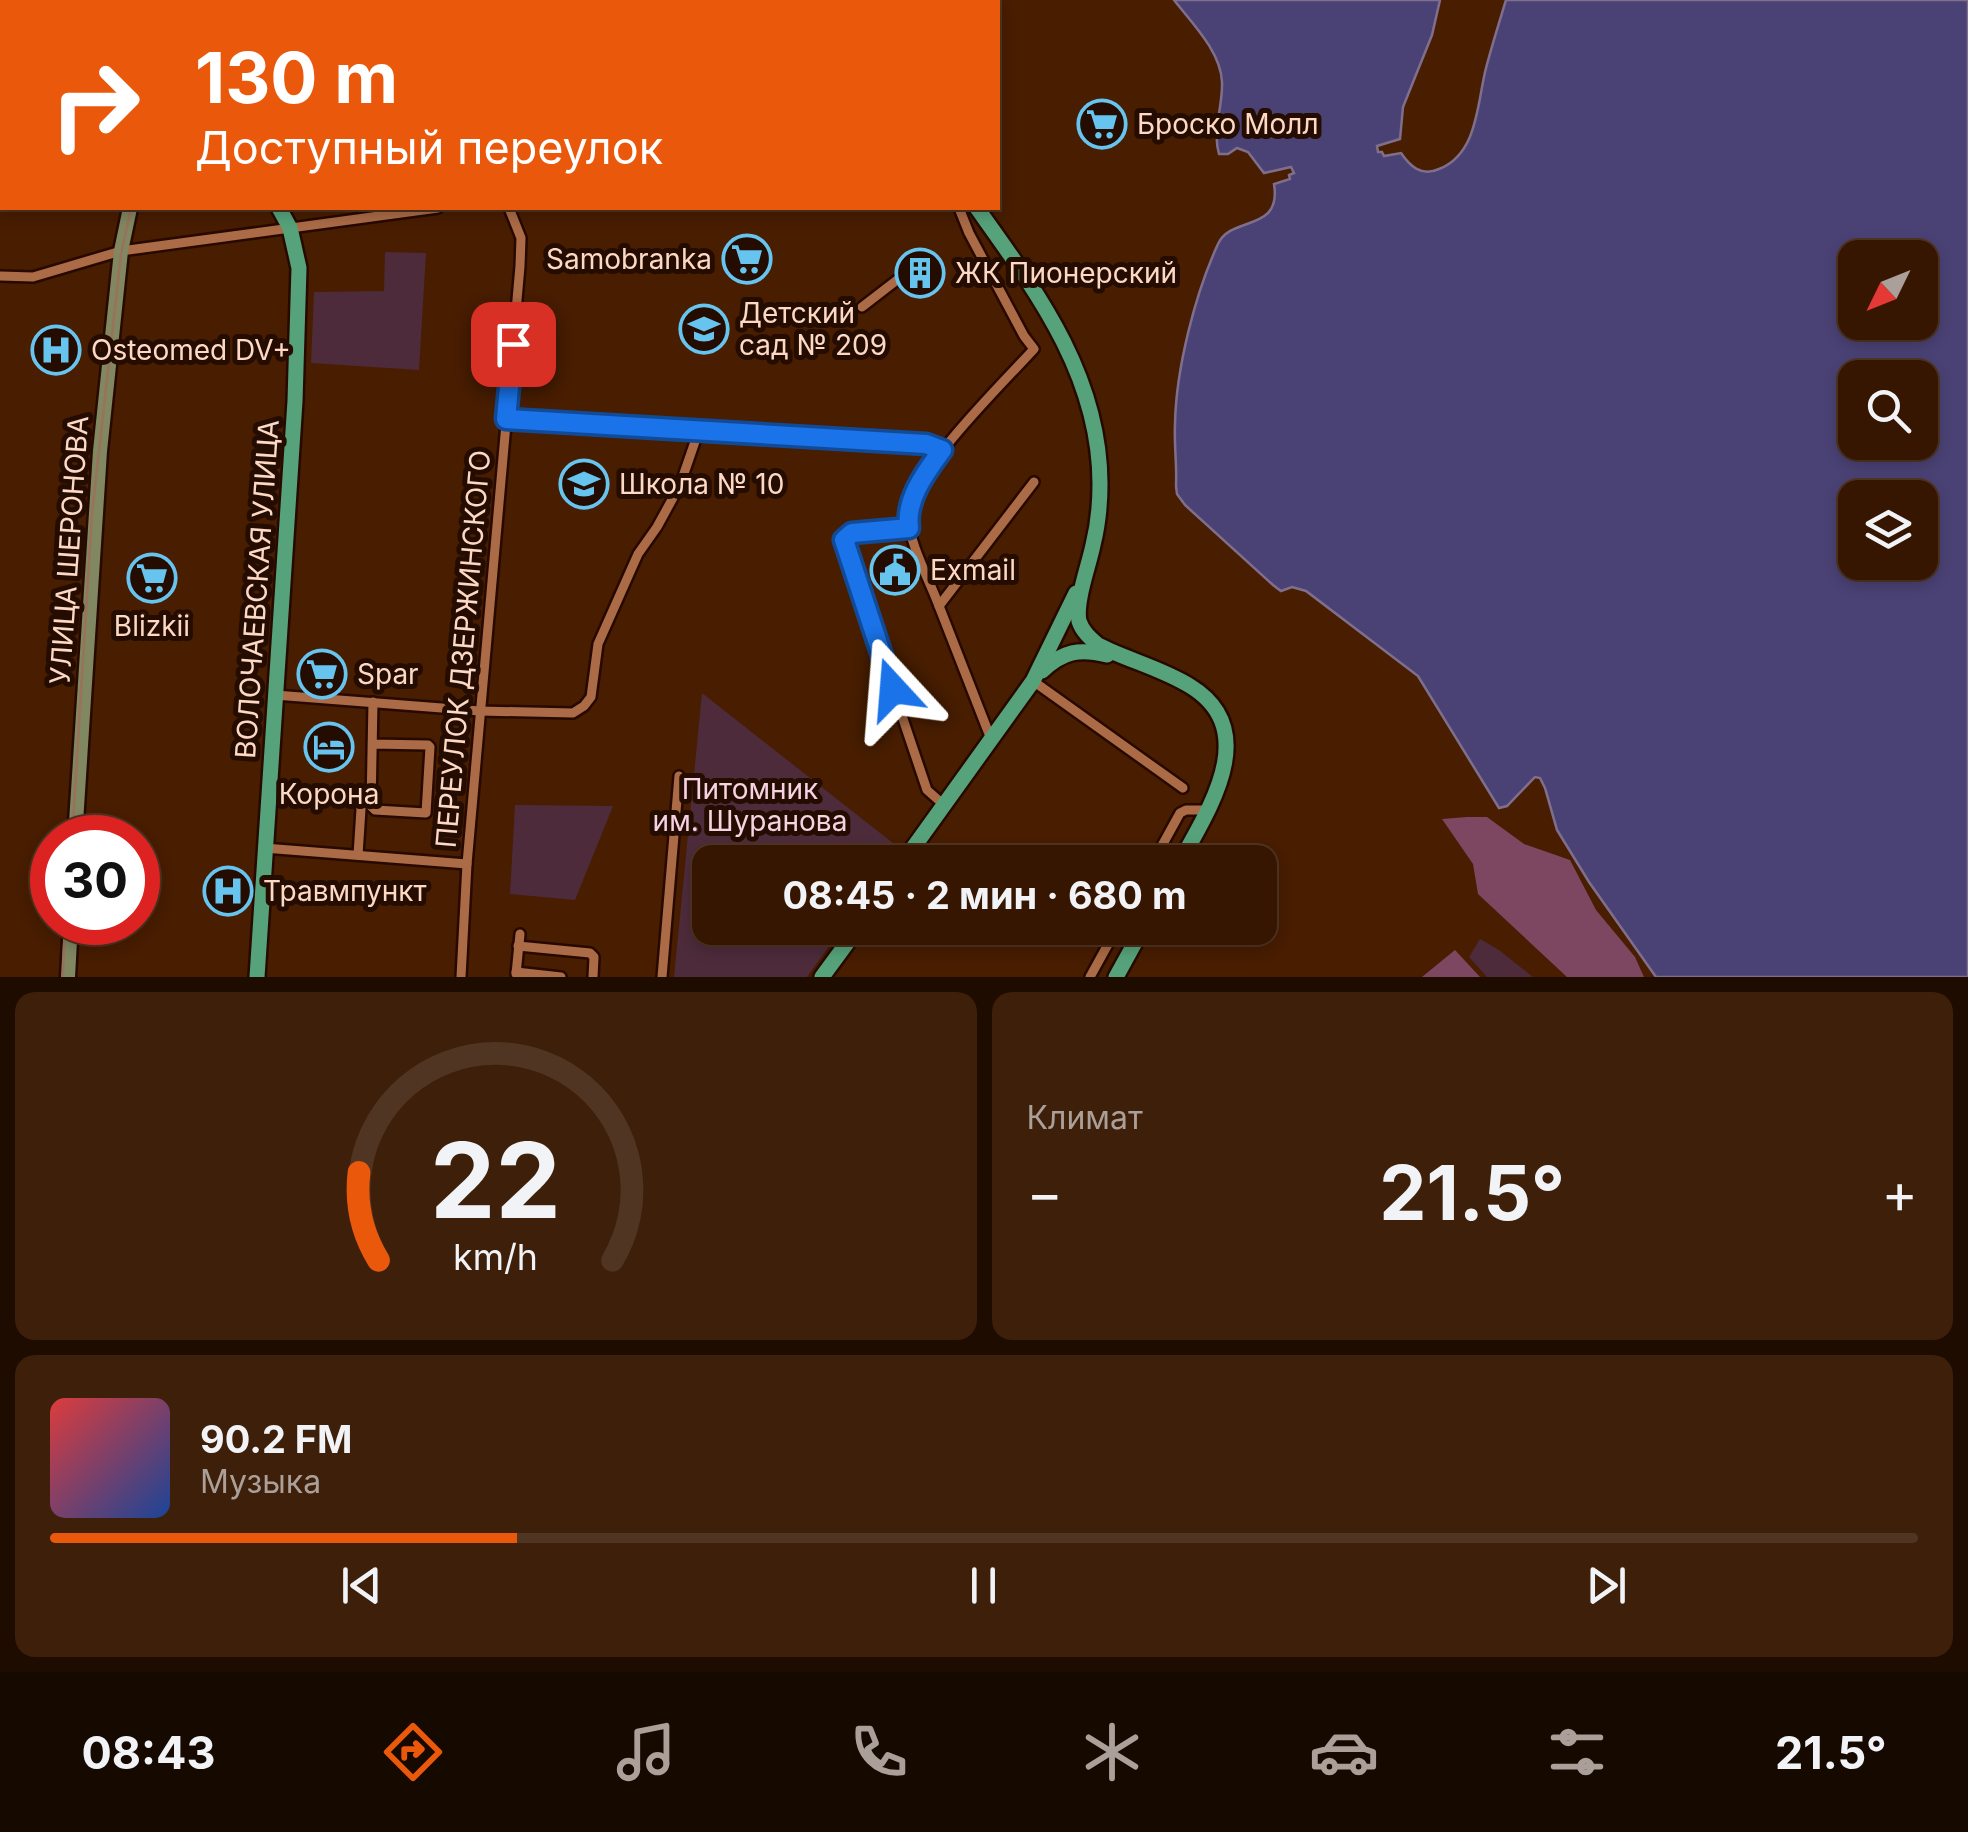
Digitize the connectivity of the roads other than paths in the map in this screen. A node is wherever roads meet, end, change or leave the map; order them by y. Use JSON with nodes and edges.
{"nodes":[{"id":1,"x":130,"y":210,"type":"edge"},
{"id":2,"x":280,"y":210,"type":"edge"},
{"id":3,"x":423,"y":210,"type":"edge"},
{"id":4,"x":510,"y":210,"type":"edge"},
{"id":5,"x":960,"y":210,"type":"edge"},
{"id":6,"x":979,"y":210,"type":"edge"},
{"id":7,"x":290,"y":228,"type":"junction"},
{"id":8,"x":122,"y":250,"type":"junction"},
{"id":9,"x":0,"y":276,"type":"edge"},
{"id":10,"x":924,"y":285,"type":"dead end"},
{"id":11,"x":862,"y":306,"type":"dead end"},
{"id":12,"x":506,"y":419,"type":"junction"},
{"id":13,"x":699,"y":430,"type":"junction"},
{"id":14,"x":942,"y":450,"type":"junction"},
{"id":15,"x":1034,"y":482,"type":"dead end"},
{"id":16,"x":909,"y":528,"type":"junction"},
{"id":17,"x":1088,"y":567,"type":"junction"},
{"id":18,"x":939,"y":606,"type":"junction"},
{"id":19,"x":1140,"y":664,"type":"junction"},
{"id":20,"x":1033,"y":680,"type":"junction"},
{"id":21,"x":275,"y":695,"type":"junction"},
{"id":22,"x":374,"y":702,"type":"junction"},
{"id":23,"x":480,"y":711,"type":"junction"},
{"id":24,"x":991,"y":739,"type":"junction"},
{"id":25,"x":372,"y":744,"type":"junction"},
{"id":26,"x":679,"y":776,"type":"dead end"},
{"id":27,"x":1183,"y":788,"type":"dead end"},
{"id":28,"x":306,"y":792,"type":"dead end"},
{"id":29,"x":944,"y":805,"type":"junction"},
{"id":30,"x":1208,"y":810,"type":"junction"},
{"id":31,"x":76,"y":815,"type":"edge"},
{"id":32,"x":915,"y":845,"type":"edge"},
{"id":33,"x":1162,"y":845,"type":"edge"},
{"id":34,"x":1189,"y":845,"type":"edge"},
{"id":35,"x":264,"y":848,"type":"junction"},
{"id":36,"x":358,"y":855,"type":"junction"},
{"id":37,"x":467,"y":864,"type":"junction"},
{"id":38,"x":520,"y":934,"type":"dead end"},
{"id":39,"x":70,"y":945,"type":"edge"},
{"id":40,"x":846,"y":945,"type":"edge"},
{"id":41,"x":1108,"y":945,"type":"edge"},
{"id":42,"x":1134,"y":945,"type":"edge"},
{"id":43,"x":518,"y":946,"type":"junction"},
{"id":44,"x":516,"y":975,"type":"edge"},
{"id":45,"x":68,"y":977,"type":"edge"},
{"id":46,"x":257,"y":977,"type":"edge"},
{"id":47,"x":460,"y":977,"type":"edge"},
{"id":48,"x":561,"y":977,"type":"edge"},
{"id":49,"x":593,"y":977,"type":"edge"},
{"id":50,"x":662,"y":977,"type":"edge"},
{"id":51,"x":822,"y":977,"type":"edge"},
{"id":52,"x":1090,"y":977,"type":"edge"},
{"id":53,"x":1116,"y":977,"type":"edge"}],
"edges":[{"from":1,"to":8,"type":"main road","name":"УЛИЦА ШЕРОНОВА"},
{"from":2,"to":7,"type":"main road","name":"ВОЛОЧАЕВСКАЯ УЛИЦА"},
{"from":3,"to":7,"type":"street"},
{"from":4,"to":12,"type":"street","name":"ПЕРЕУЛОК ДЗЕРЖИНСКОГО"},
{"from":5,"to":14,"type":"street"},
{"from":6,"to":17,"type":"main road"},
{"from":7,"to":8,"type":"street"},
{"from":7,"to":21,"type":"main road","name":"ВОЛОЧАЕВСКАЯ УЛИЦА"},
{"from":8,"to":9,"type":"street"},
{"from":8,"to":31,"type":"main road","name":"УЛИЦА ШЕРОНОВА"},
{"from":10,"to":11,"type":"street"},
{"from":12,"to":13,"type":"street"},
{"from":12,"to":23,"type":"street","name":"ПЕРЕУЛОК ДЗЕРЖИНСКОГО"},
{"from":13,"to":14,"type":"street"},
{"from":13,"to":23,"type":"street"},
{"from":14,"to":16,"type":"street"},
{"from":15,"to":18,"type":"street"},
{"from":16,"to":18,"type":"street"},
{"from":16,"to":29,"type":"street"},
{"from":17,"to":19,"type":"main road"},
{"from":17,"to":20,"type":"main road"},
{"from":18,"to":24,"type":"street"},
{"from":19,"to":20,"type":"main road"},
{"from":19,"to":30,"type":"main road"},
{"from":20,"to":24,"type":"main road"},
{"from":20,"to":27,"type":"street"},
{"from":21,"to":22,"type":"street"},
{"from":21,"to":35,"type":"main road","name":"ВОЛОЧАЕВСКАЯ УЛИЦА"},
{"from":22,"to":23,"type":"street"},
{"from":22,"to":25,"type":"street"},
{"from":23,"to":37,"type":"street","name":"ПЕРЕУЛОК ДЗЕРЖИНСКОГО"},
{"from":24,"to":29,"type":"main road"},
{"from":25,"to":25,"type":"street"},
{"from":26,"to":50,"type":"street"},
{"from":28,"to":36,"type":"street"},
{"from":29,"to":32,"type":"main road"},
{"from":30,"to":33,"type":"street"},
{"from":30,"to":34,"type":"main road"},
{"from":35,"to":36,"type":"street"},
{"from":35,"to":46,"type":"main road","name":"ВОЛОЧАЕВСКАЯ УЛИЦА"},
{"from":36,"to":37,"type":"street"},
{"from":37,"to":47,"type":"street","name":"ПЕРЕУЛОК ДЗЕРЖИНСКОГО"},
{"from":38,"to":43,"type":"street"},
{"from":39,"to":45,"type":"main road"},
{"from":40,"to":51,"type":"main road"},
{"from":41,"to":52,"type":"street"},
{"from":42,"to":53,"type":"main road"},
{"from":43,"to":44,"type":"street"},
{"from":43,"to":49,"type":"street"},
{"from":44,"to":48,"type":"street"}]}
